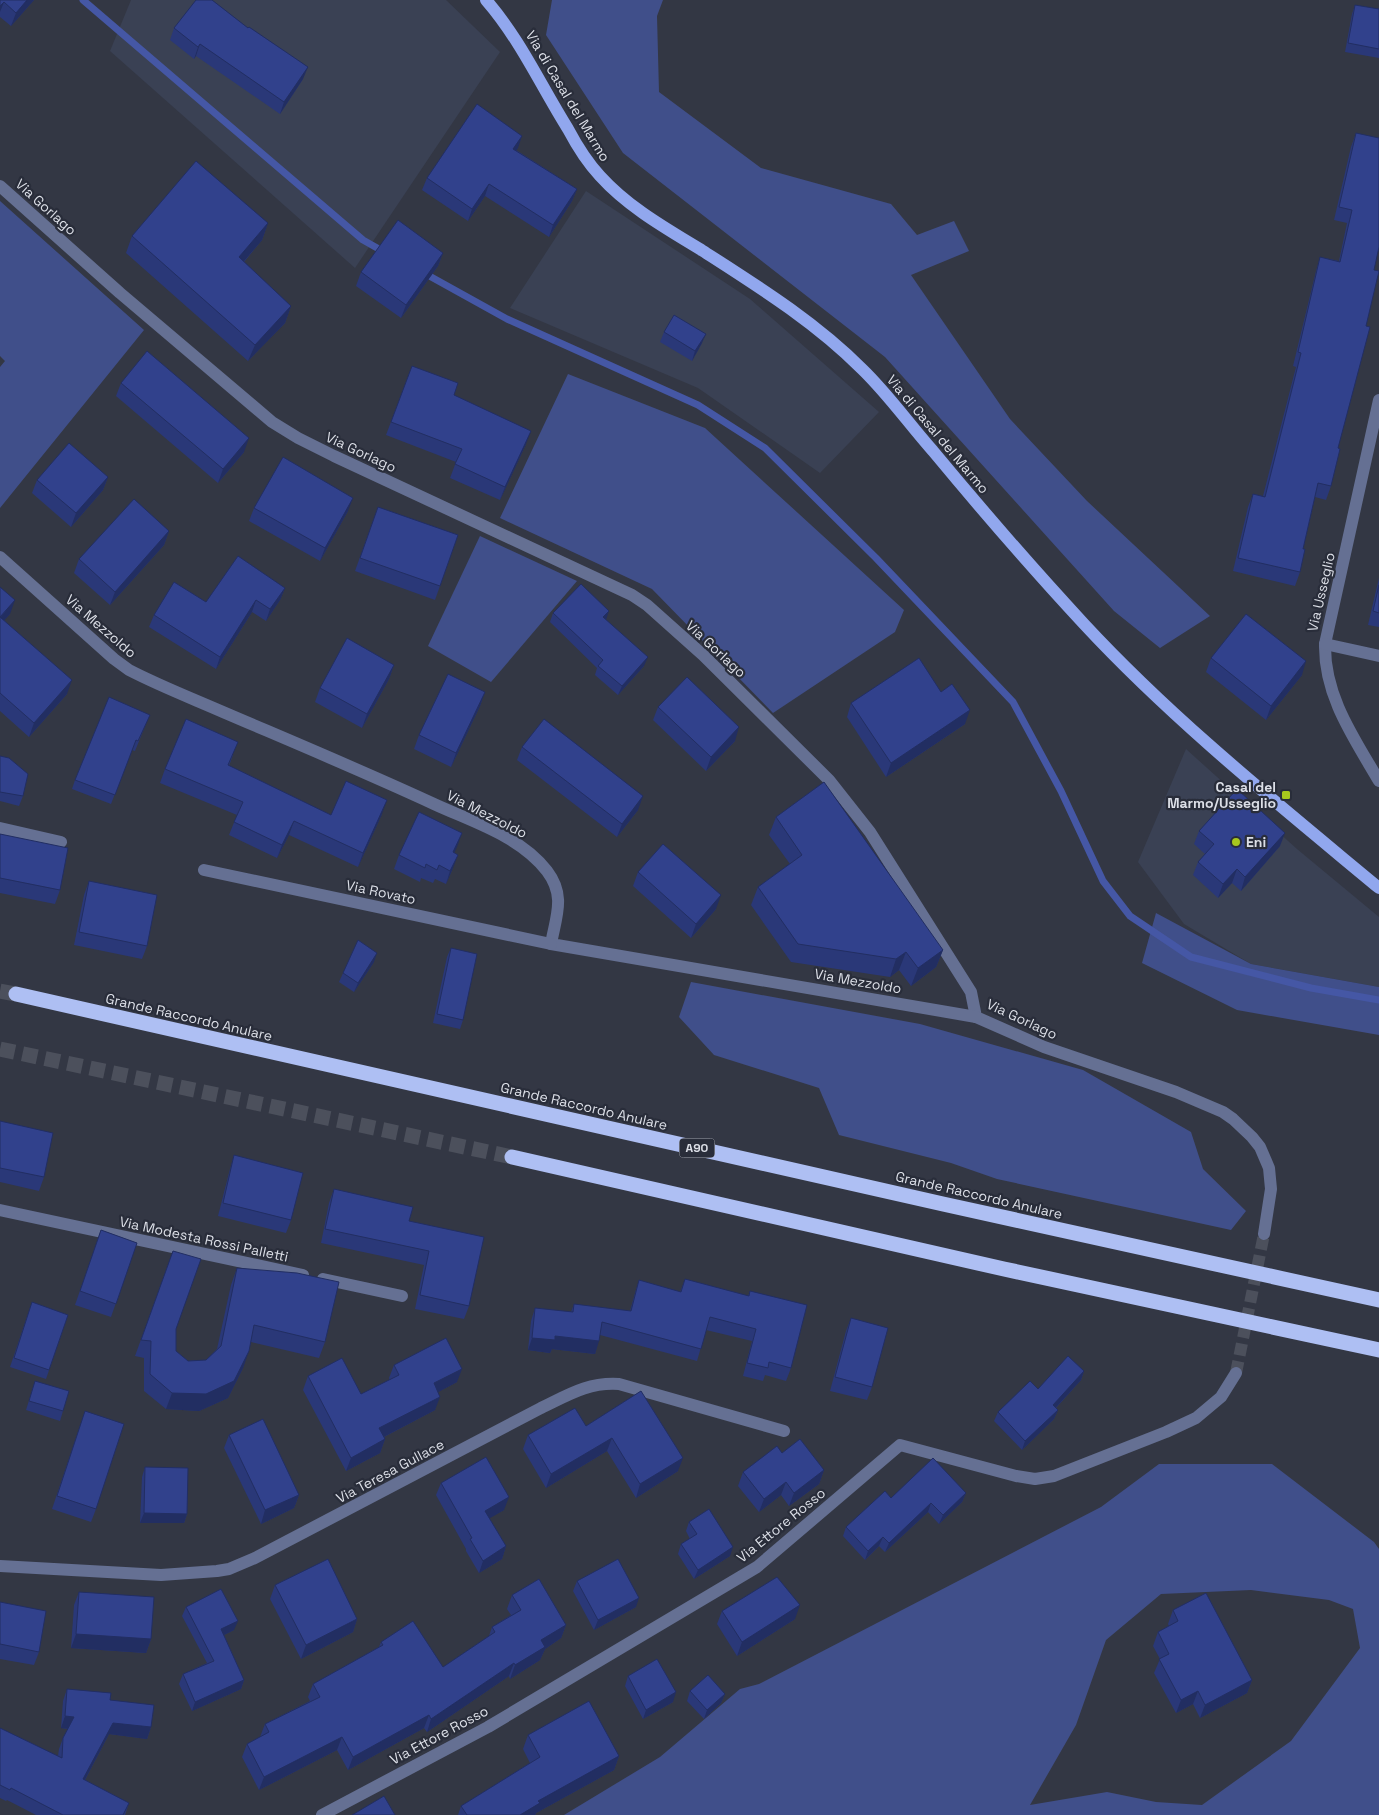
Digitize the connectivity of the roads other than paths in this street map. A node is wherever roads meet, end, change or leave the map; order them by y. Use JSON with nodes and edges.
{"nodes":[{"id":1,"x":486,"y":0,"type":"edge"},
{"id":2,"x":0,"y":186,"type":"edge"},
{"id":3,"x":1379,"y":400,"type":"edge"},
{"id":4,"x":0,"y":557,"type":"edge"},
{"id":5,"x":1325,"y":644,"type":"junction"},
{"id":6,"x":1379,"y":656,"type":"edge"},
{"id":7,"x":1379,"y":781,"type":"edge"},
{"id":8,"x":0,"y":828,"type":"edge"},
{"id":9,"x":61,"y":842,"type":"dead end"},
{"id":10,"x":204,"y":870,"type":"dead end"},
{"id":11,"x":1379,"y":888,"type":"edge"},
{"id":12,"x":551,"y":944,"type":"junction"},
{"id":13,"x":16,"y":994,"type":"tunnel mouth"},
{"id":14,"x":976,"y":1017,"type":"junction"},
{"id":15,"x":512,"y":1157,"type":"tunnel mouth"},
{"id":16,"x":0,"y":1210,"type":"edge"},
{"id":17,"x":1264,"y":1234,"type":"tunnel mouth"},
{"id":18,"x":402,"y":1296,"type":"dead end"},
{"id":19,"x":1379,"y":1300,"type":"edge"},
{"id":20,"x":1379,"y":1350,"type":"edge"},
{"id":21,"x":1236,"y":1373,"type":"tunnel mouth"},
{"id":22,"x":784,"y":1431,"type":"dead end"},
{"id":23,"x":0,"y":1566,"type":"edge"},
{"id":24,"x":322,"y":1815,"type":"edge"}],
"edges":[{"from":1,"to":11,"type":"main road","name":"Via di Casal del Marmo"},
{"from":2,"to":14,"type":"street","name":"Via Gorlago"},
{"from":3,"to":5,"type":"street","name":"Via Usseglio"},
{"from":4,"to":12,"type":"street","name":"Via Mezzoldo"},
{"from":5,"to":6,"type":"street"},
{"from":5,"to":7,"type":"street","name":"Via Usseglio"},
{"from":8,"to":9,"type":"street"},
{"from":10,"to":12,"type":"street","name":"Via Rovato"},
{"from":12,"to":14,"type":"street","name":"Via Mezzoldo"},
{"from":13,"to":19,"type":"highway","name":"Grande Raccordo Anulare","number":"A90"},
{"from":14,"to":17,"type":"street","name":"Via Gorlago"},
{"from":15,"to":20,"type":"highway"},
{"from":16,"to":18,"type":"street","name":"Via Modesta Rossi Palletti"},
{"from":21,"to":24,"type":"street","name":"Via Ettore Rosso"},
{"from":22,"to":23,"type":"street","name":"Via Teresa Gullace"}]}
